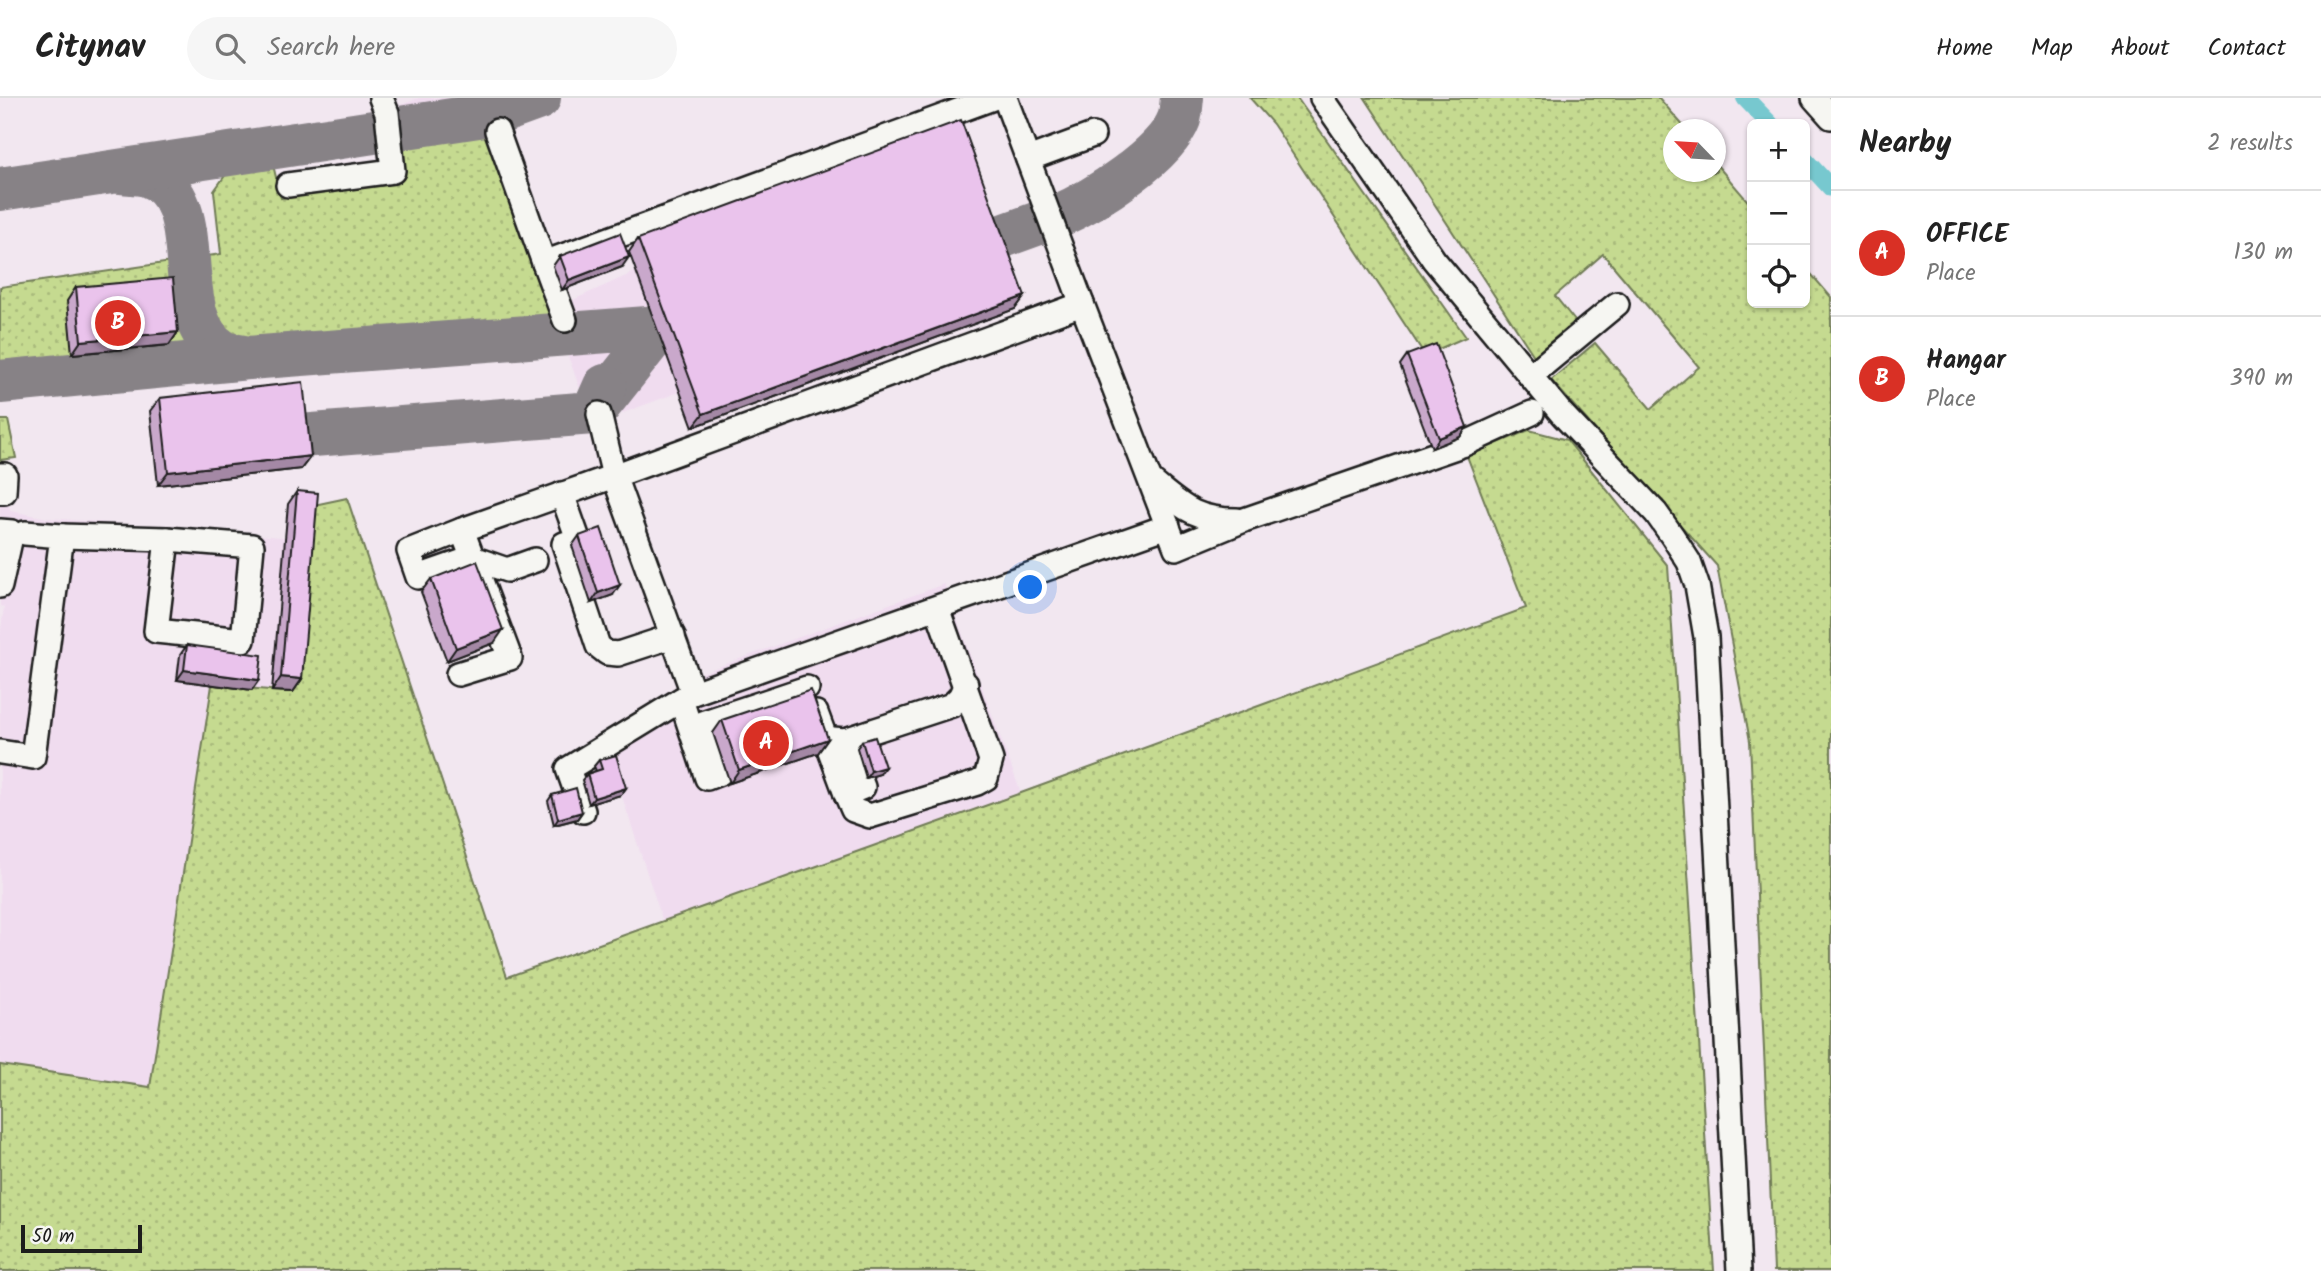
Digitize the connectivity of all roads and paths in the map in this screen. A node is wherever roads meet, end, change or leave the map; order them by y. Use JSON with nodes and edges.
{"nodes":[{"id":1,"x":381,"y":98,"type":"edge"},
{"id":2,"x":993,"y":98,"type":"edge"},
{"id":3,"x":1005,"y":98,"type":"edge"},
{"id":4,"x":1322,"y":98,"type":"edge"},
{"id":5,"x":1814,"y":98,"type":"edge"},
{"id":6,"x":1831,"y":117,"type":"edge"},
{"id":7,"x":497,"y":131,"type":"dead end"},
{"id":8,"x":1093,"y":135,"type":"dead end"},
{"id":9,"x":1028,"y":159,"type":"junction"},
{"id":10,"x":288,"y":185,"type":"dead end"},
{"id":11,"x":544,"y":263,"type":"junction"},
{"id":12,"x":1082,"y":304,"type":"junction"},
{"id":13,"x":1617,"y":304,"type":"dead end"},
{"id":14,"x":565,"y":320,"type":"dead end"},
{"id":15,"x":1535,"y":381,"type":"junction"},
{"id":16,"x":1532,"y":413,"type":"junction"},
{"id":17,"x":598,"y":414,"type":"dead end"},
{"id":18,"x":1562,"y":414,"type":"junction"},
{"id":19,"x":0,"y":475,"type":"edge"},
{"id":20,"x":614,"y":476,"type":"junction"},
{"id":21,"x":1150,"y":481,"type":"junction"},
{"id":22,"x":0,"y":492,"type":"edge"},
{"id":23,"x":562,"y":494,"type":"junction"},
{"id":24,"x":1244,"y":520,"type":"junction"},
{"id":25,"x":1168,"y":526,"type":"junction"},
{"id":26,"x":462,"y":530,"type":"junction"},
{"id":27,"x":0,"y":531,"type":"edge"},
{"id":28,"x":25,"y":533,"type":"dead end"},
{"id":29,"x":62,"y":536,"type":"junction"},
{"id":30,"x":167,"y":539,"type":"junction"},
{"id":31,"x":472,"y":558,"type":"junction"},
{"id":32,"x":535,"y":560,"type":"dead end"},
{"id":33,"x":0,"y":586,"type":"edge"},
{"id":34,"x":937,"y":608,"type":"junction"},
{"id":35,"x":673,"y":636,"type":"junction"},
{"id":36,"x":795,"y":656,"type":"junction"},
{"id":37,"x":458,"y":674,"type":"dead end"},
{"id":38,"x":727,"y":681,"type":"junction"},
{"id":39,"x":966,"y":684,"type":"junction"},
{"id":40,"x":807,"y":688,"type":"junction"},
{"id":41,"x":687,"y":696,"type":"junction"},
{"id":42,"x":737,"y":712,"type":"junction"},
{"id":43,"x":702,"y":723,"type":"junction"},
{"id":44,"x":823,"y":731,"type":"junction"},
{"id":45,"x":845,"y":740,"type":"junction"},
{"id":46,"x":0,"y":752,"type":"edge"},
{"id":47,"x":846,"y":794,"type":"junction"},
{"id":48,"x":583,"y":811,"type":"edge"},
{"id":49,"x":1739,"y":1271,"type":"edge"}],
"edges":[{"from":1,"to":10,"type":"street"},
{"from":2,"to":11,"type":"street"},
{"from":3,"to":9,"type":"street"},
{"from":4,"to":15,"type":"street"},
{"from":5,"to":6,"type":"street"},
{"from":7,"to":11,"type":"street"},
{"from":8,"to":9,"type":"street"},
{"from":9,"to":12,"type":"street"},
{"from":11,"to":14,"type":"street"},
{"from":12,"to":20,"type":"street"},
{"from":12,"to":21,"type":"street"},
{"from":13,"to":15,"type":"street"},
{"from":15,"to":16,"type":"street"},
{"from":15,"to":18,"type":"street"},
{"from":16,"to":18,"type":"street"},
{"from":16,"to":24,"type":"street"},
{"from":17,"to":20,"type":"street"},
{"from":18,"to":49,"type":"street"},
{"from":19,"to":22,"type":"street"},
{"from":20,"to":23,"type":"street"},
{"from":20,"to":35,"type":"street"},
{"from":21,"to":24,"type":"street"},
{"from":21,"to":25,"type":"street"},
{"from":23,"to":26,"type":"street"},
{"from":23,"to":35,"type":"street"},
{"from":24,"to":25,"type":"street"},
{"from":25,"to":34,"type":"street"},
{"from":26,"to":31,"type":"street"},
{"from":26,"to":31,"type":"street"},
{"from":27,"to":33,"type":"street"},
{"from":28,"to":29,"type":"street"},
{"from":29,"to":30,"type":"street"},
{"from":29,"to":46,"type":"street"},
{"from":30,"to":30,"type":"street"},
{"from":31,"to":32,"type":"street"},
{"from":31,"to":37,"type":"street"},
{"from":34,"to":36,"type":"street"},
{"from":34,"to":39,"type":"street"},
{"from":35,"to":41,"type":"street"},
{"from":36,"to":38,"type":"street"},
{"from":36,"to":40,"type":"street"},
{"from":38,"to":41,"type":"street"},
{"from":38,"to":42,"type":"street"},
{"from":39,"to":45,"type":"street"},
{"from":39,"to":47,"type":"street"},
{"from":40,"to":42,"type":"street"},
{"from":40,"to":44,"type":"street"},
{"from":41,"to":43,"type":"street"},
{"from":41,"to":43,"type":"street"},
{"from":41,"to":48,"type":"street"},
{"from":42,"to":43,"type":"street"},
{"from":44,"to":45,"type":"street"},
{"from":44,"to":47,"type":"street"},
{"from":45,"to":47,"type":"street"}]}
